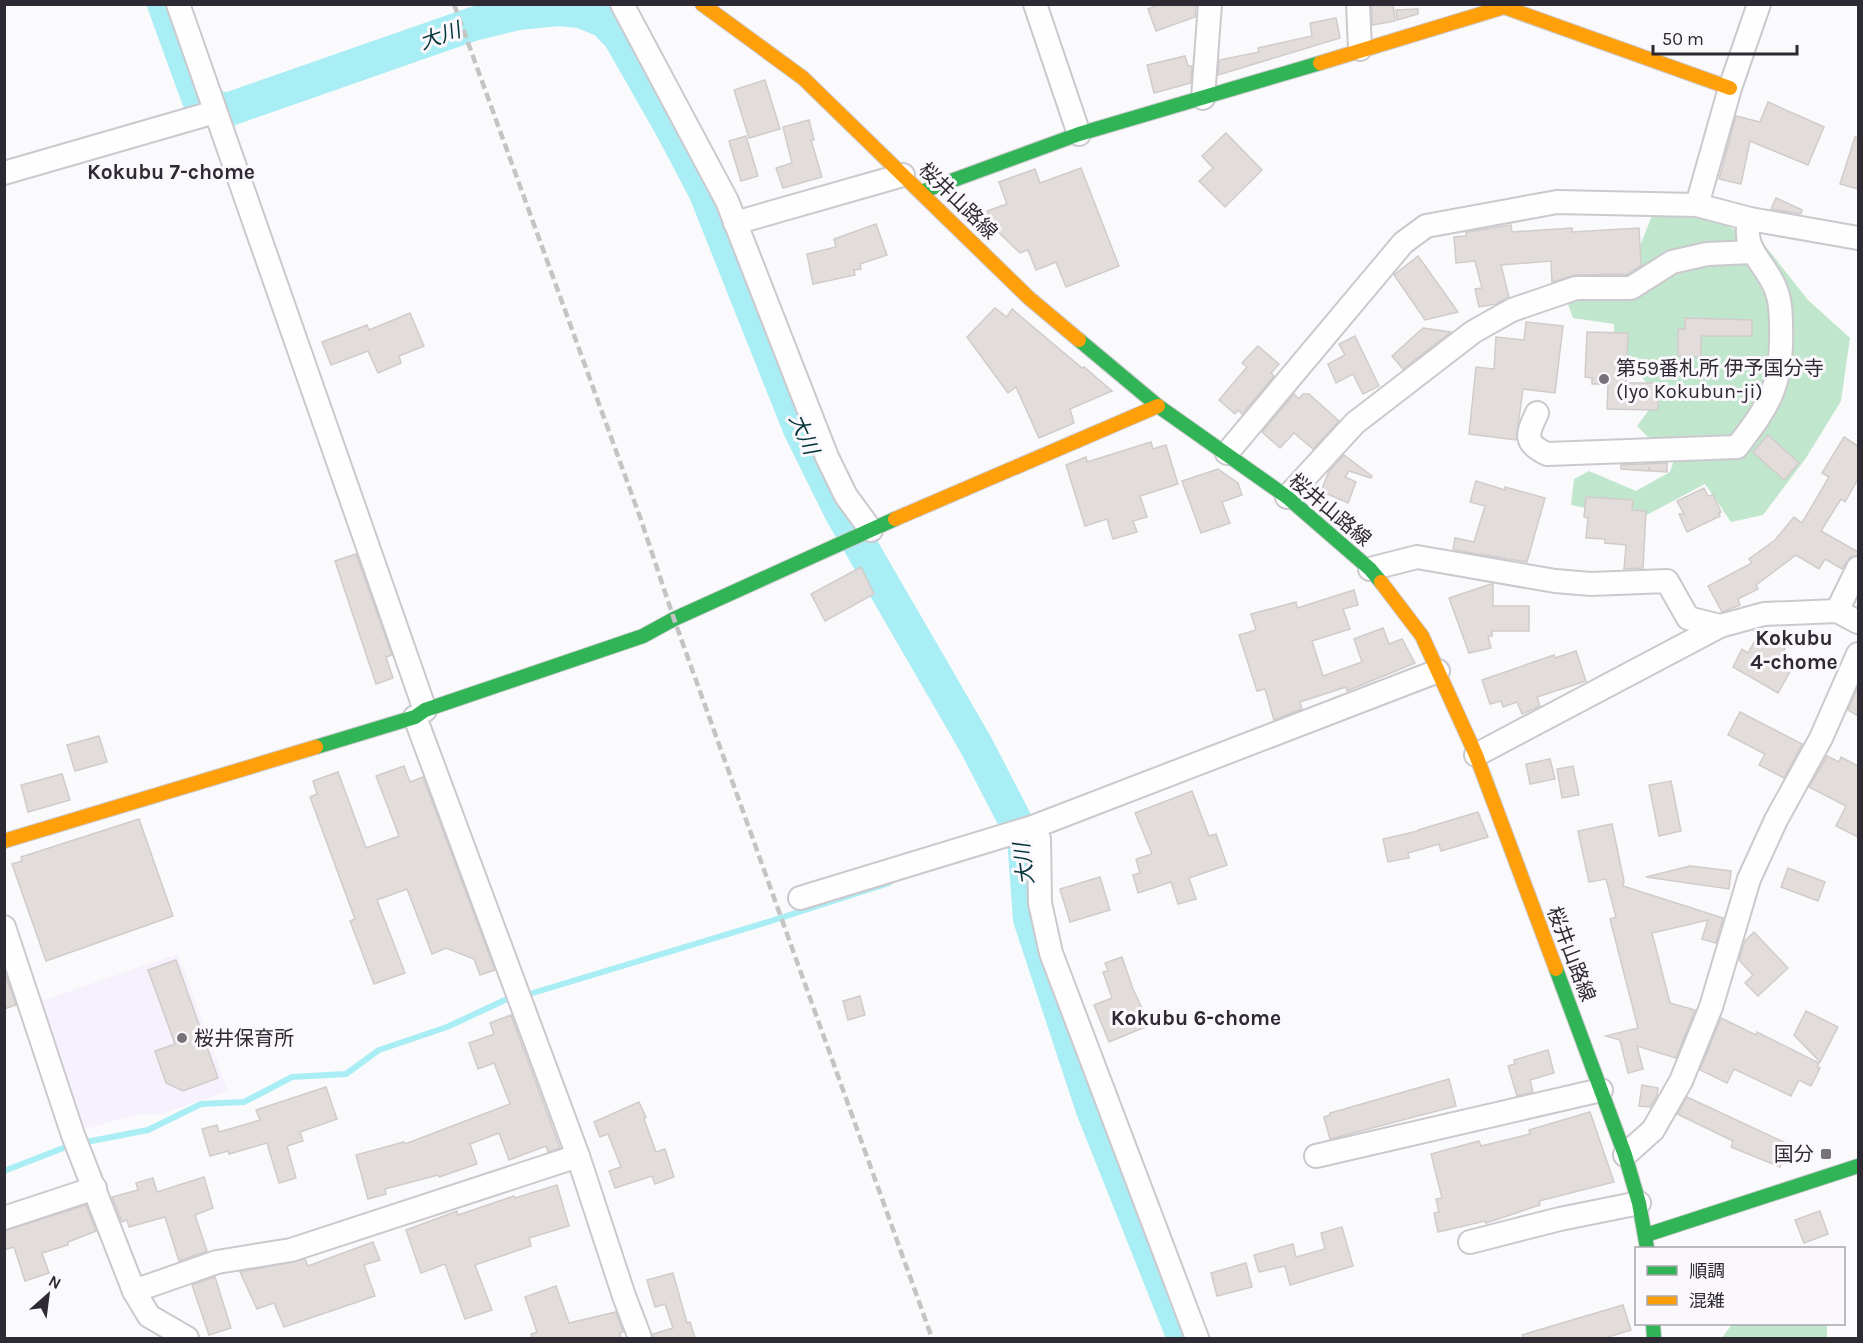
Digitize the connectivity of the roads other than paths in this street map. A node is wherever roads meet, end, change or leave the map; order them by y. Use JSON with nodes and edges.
{"nodes":[{"id":1,"x":178,"y":4,"type":"edge"},
{"id":2,"x":622,"y":4,"type":"edge"},
{"id":3,"x":702,"y":4,"type":"edge"},
{"id":4,"x":1035,"y":4,"type":"edge"},
{"id":5,"x":1210,"y":4,"type":"edge"},
{"id":6,"x":1358,"y":4,"type":"edge"},
{"id":7,"x":1759,"y":4,"type":"edge"},
{"id":8,"x":1535,"y":11,"type":"edge"},
{"id":9,"x":1360,"y":49,"type":"junction"},
{"id":10,"x":1730,"y":88,"type":"junction"},
{"id":11,"x":1203,"y":98,"type":"junction"},
{"id":12,"x":215,"y":112,"type":"junction"},
{"id":13,"x":1079,"y":134,"type":"junction"},
{"id":14,"x":4,"y":173,"type":"edge"},
{"id":15,"x":903,"y":175,"type":"junction"},
{"id":16,"x":921,"y":192,"type":"junction"},
{"id":17,"x":1697,"y":205,"type":"junction"},
{"id":18,"x":1750,"y":219,"type":"junction"},
{"id":19,"x":735,"y":223,"type":"junction"},
{"id":20,"x":1858,"y":238,"type":"edge"},
{"id":21,"x":1752,"y":252,"type":"junction"},
{"id":22,"x":1158,"y":406,"type":"junction"},
{"id":23,"x":1537,"y":413,"type":"dead end"},
{"id":24,"x":1227,"y":453,"type":"junction"},
{"id":25,"x":1287,"y":497,"type":"junction"},
{"id":26,"x":871,"y":530,"type":"junction"},
{"id":27,"x":1858,"y":568,"type":"edge"},
{"id":28,"x":1370,"y":569,"type":"junction"},
{"id":29,"x":1837,"y":610,"type":"junction"},
{"id":30,"x":1858,"y":622,"type":"edge"},
{"id":31,"x":1720,"y":626,"type":"junction"},
{"id":32,"x":1858,"y":654,"type":"edge"},
{"id":33,"x":1438,"y":671,"type":"junction"},
{"id":34,"x":420,"y":713,"type":"junction"},
{"id":35,"x":1476,"y":755,"type":"junction"},
{"id":36,"x":1034,"y":827,"type":"junction"},
{"id":37,"x":4,"y":841,"type":"edge"},
{"id":38,"x":800,"y":898,"type":"dead end"},
{"id":39,"x":4,"y":927,"type":"edge"},
{"id":40,"x":1601,"y":1090,"type":"junction"},
{"id":41,"x":1625,"y":1155,"type":"junction"},
{"id":42,"x":578,"y":1156,"type":"junction"},
{"id":43,"x":1316,"y":1156,"type":"dead end"},
{"id":44,"x":1858,"y":1166,"type":"edge"},
{"id":45,"x":94,"y":1188,"type":"junction"},
{"id":46,"x":1639,"y":1203,"type":"junction"},
{"id":47,"x":4,"y":1218,"type":"edge"},
{"id":48,"x":1470,"y":1242,"type":"dead end"},
{"id":49,"x":1647,"y":1242,"type":"edge"},
{"id":50,"x":134,"y":1291,"type":"junction"},
{"id":51,"x":187,"y":1338,"type":"edge"},
{"id":52,"x":640,"y":1338,"type":"edge"},
{"id":53,"x":1197,"y":1338,"type":"edge"}],
"edges":[{"from":1,"to":12,"type":"street"},
{"from":2,"to":19,"type":"street"},
{"from":3,"to":15,"type":"street","name":"桜井山路線"},
{"from":4,"to":13,"type":"street"},
{"from":5,"to":11,"type":"street"},
{"from":6,"to":9,"type":"street"},
{"from":7,"to":10,"type":"street"},
{"from":8,"to":9,"type":"street"},
{"from":8,"to":10,"type":"street"},
{"from":9,"to":11,"type":"street"},
{"from":10,"to":17,"type":"street"},
{"from":11,"to":13,"type":"street"},
{"from":12,"to":14,"type":"street"},
{"from":12,"to":34,"type":"street"},
{"from":13,"to":16,"type":"street"},
{"from":15,"to":16,"type":"street","name":"桜井山路線"},
{"from":15,"to":19,"type":"street"},
{"from":16,"to":22,"type":"street","name":"桜井山路線"},
{"from":17,"to":18,"type":"street"},
{"from":17,"to":24,"type":"street"},
{"from":18,"to":20,"type":"street"},
{"from":18,"to":21,"type":"street"},
{"from":19,"to":26,"type":"street"},
{"from":21,"to":23,"type":"street"},
{"from":21,"to":25,"type":"street"},
{"from":22,"to":24,"type":"street","name":"桜井山路線"},
{"from":22,"to":26,"type":"street"},
{"from":24,"to":25,"type":"street","name":"桜井山路線"},
{"from":25,"to":28,"type":"street","name":"桜井山路線"},
{"from":26,"to":34,"type":"street"},
{"from":27,"to":29,"type":"street"},
{"from":28,"to":31,"type":"street"},
{"from":28,"to":33,"type":"street","name":"桜井山路線"},
{"from":29,"to":30,"type":"street"},
{"from":29,"to":31,"type":"street"},
{"from":31,"to":35,"type":"street"},
{"from":32,"to":41,"type":"street"},
{"from":33,"to":35,"type":"street","name":"桜井山路線"},
{"from":33,"to":36,"type":"street"},
{"from":34,"to":37,"type":"street"},
{"from":34,"to":42,"type":"street"},
{"from":35,"to":40,"type":"street","name":"桜井山路線"},
{"from":36,"to":38,"type":"street"},
{"from":36,"to":53,"type":"street"},
{"from":39,"to":45,"type":"street"},
{"from":40,"to":41,"type":"street","name":"桜井山路線"},
{"from":40,"to":43,"type":"street"},
{"from":41,"to":46,"type":"street","name":"桜井山路線"},
{"from":42,"to":50,"type":"street"},
{"from":42,"to":52,"type":"street"},
{"from":44,"to":49,"type":"street"},
{"from":45,"to":47,"type":"street"},
{"from":45,"to":50,"type":"street"},
{"from":46,"to":48,"type":"street"},
{"from":46,"to":49,"type":"street","name":"桜井山路線"},
{"from":50,"to":51,"type":"street"}]}
